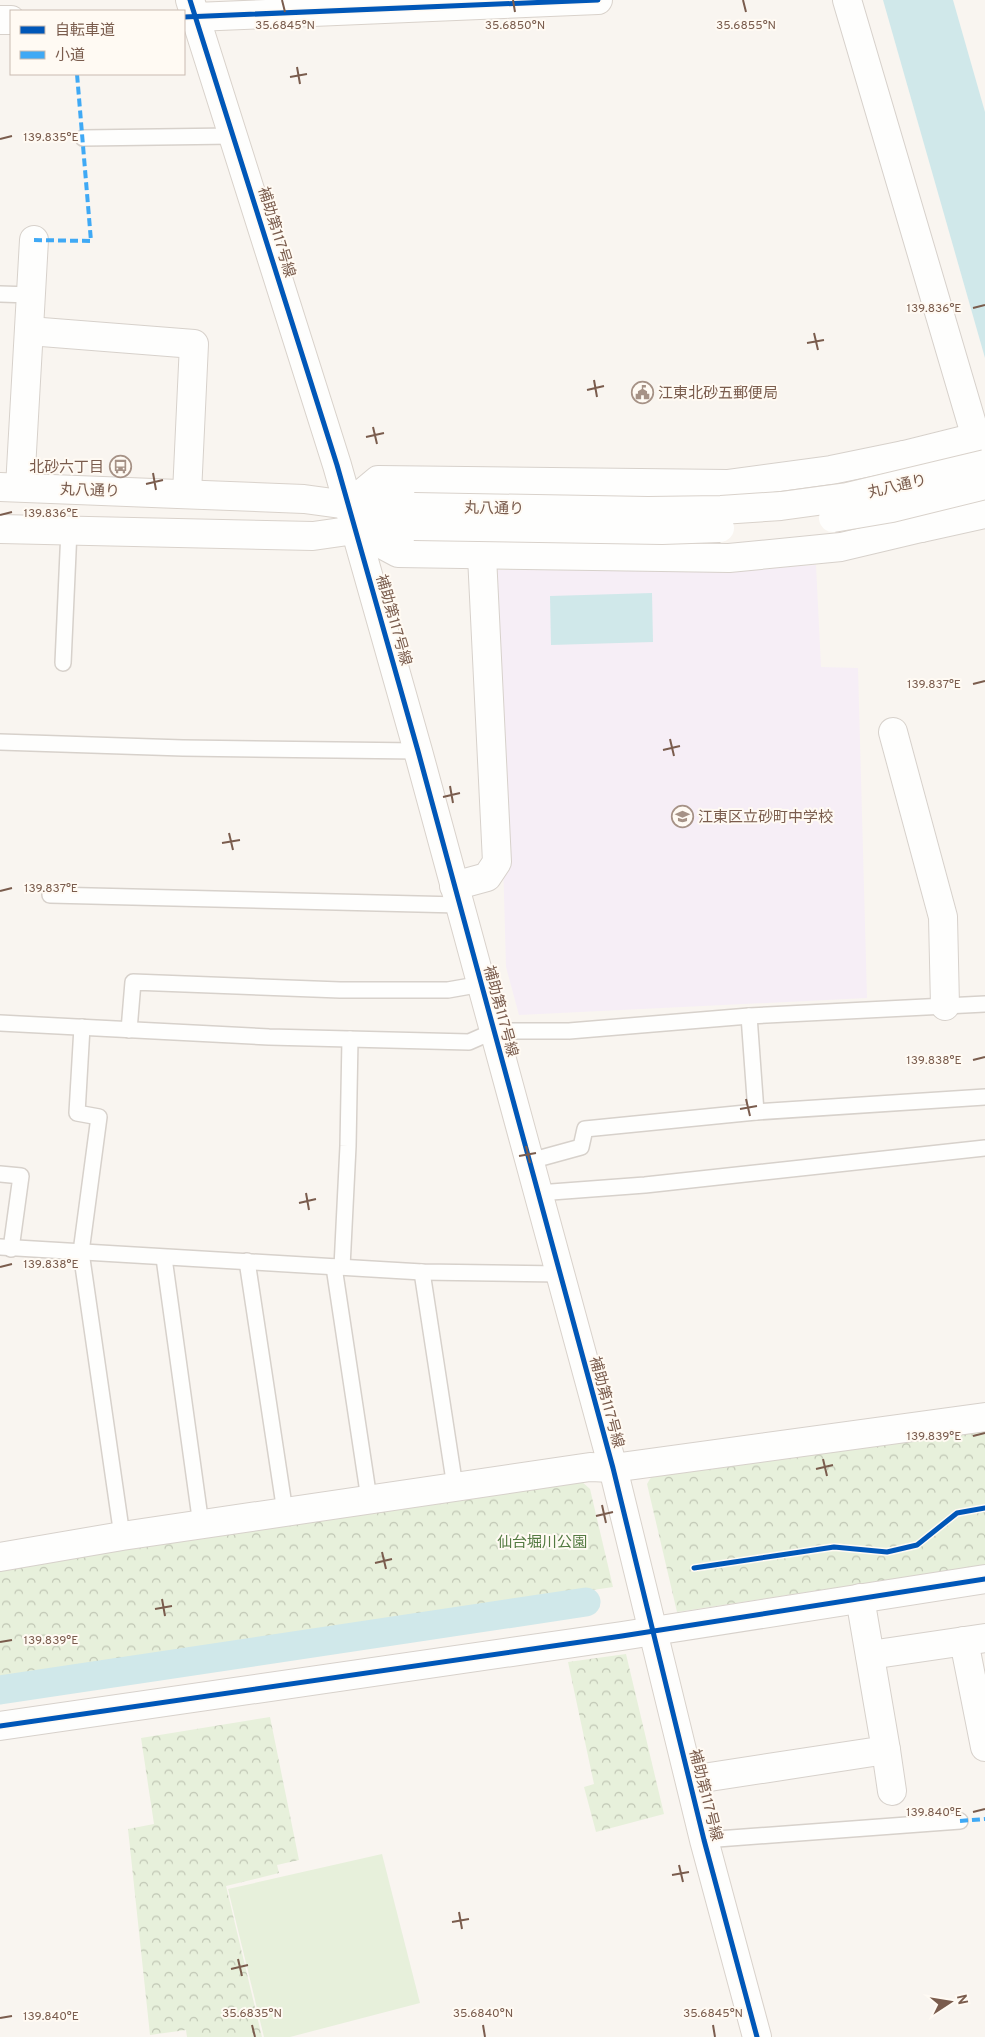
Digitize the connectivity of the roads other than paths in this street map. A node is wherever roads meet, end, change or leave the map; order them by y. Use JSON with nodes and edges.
{"nodes":[{"id":1,"x":598,"y":0,"type":"edge"},
{"id":2,"x":847,"y":0,"type":"edge"},
{"id":3,"x":190,"y":11,"type":"edge"},
{"id":4,"x":233,"y":136,"type":"junction"},
{"id":5,"x":83,"y":138,"type":"dead end"},
{"id":6,"x":34,"y":240,"type":"dead end"},
{"id":7,"x":0,"y":294,"type":"edge"},
{"id":8,"x":31,"y":295,"type":"junction"},
{"id":9,"x":29,"y":331,"type":"junction"},
{"id":10,"x":976,"y":437,"type":"junction"},
{"id":11,"x":904,"y":455,"type":"junction"},
{"id":12,"x":985,"y":466,"type":"edge"},
{"id":13,"x":985,"y":485,"type":"edge"},
{"id":14,"x":10,"y":487,"type":"edge"},
{"id":15,"x":187,"y":493,"type":"junction"},
{"id":16,"x":985,"y":514,"type":"edge"},
{"id":17,"x":352,"y":517,"type":"junction"},
{"id":18,"x":414,"y":517,"type":"junction"},
{"id":19,"x":0,"y":528,"type":"edge"},
{"id":20,"x":921,"y":528,"type":"junction"},
{"id":21,"x":69,"y":530,"type":"junction"},
{"id":22,"x":482,"y":556,"type":"junction"},
{"id":23,"x":63,"y":663,"type":"dead end"},
{"id":24,"x":893,"y":732,"type":"dead end"},
{"id":25,"x":0,"y":742,"type":"edge"},
{"id":26,"x":418,"y":751,"type":"junction"},
{"id":27,"x":50,"y":895,"type":"dead end"},
{"id":28,"x":457,"y":896,"type":"junction"},
{"id":29,"x":482,"y":984,"type":"junction"},
{"id":30,"x":985,"y":1004,"type":"edge"},
{"id":31,"x":946,"y":1006,"type":"junction"},
{"id":32,"x":749,"y":1016,"type":"junction"},
{"id":33,"x":0,"y":1023,"type":"edge"},
{"id":34,"x":82,"y":1027,"type":"junction"},
{"id":35,"x":129,"y":1030,"type":"junction"},
{"id":36,"x":494,"y":1031,"type":"junction"},
{"id":37,"x":350,"y":1039,"type":"junction"},
{"id":38,"x":985,"y":1097,"type":"edge"},
{"id":39,"x":756,"y":1112,"type":"junction"},
{"id":40,"x":985,"y":1148,"type":"edge"},
{"id":41,"x":530,"y":1161,"type":"junction"},
{"id":42,"x":0,"y":1174,"type":"edge"},
{"id":43,"x":538,"y":1193,"type":"junction"},
{"id":44,"x":6,"y":1248,"type":"edge"},
{"id":45,"x":82,"y":1252,"type":"junction"},
{"id":46,"x":164,"y":1258,"type":"junction"},
{"id":47,"x":247,"y":1261,"type":"junction"},
{"id":48,"x":338,"y":1267,"type":"junction"},
{"id":49,"x":422,"y":1272,"type":"junction"},
{"id":50,"x":561,"y":1274,"type":"junction"},
{"id":51,"x":985,"y":1417,"type":"edge"},
{"id":52,"x":612,"y":1468,"type":"junction"},
{"id":53,"x":455,"y":1487,"type":"junction"},
{"id":54,"x":368,"y":1499,"type":"junction"},
{"id":55,"x":284,"y":1512,"type":"junction"},
{"id":56,"x":201,"y":1525,"type":"junction"},
{"id":57,"x":122,"y":1536,"type":"junction"},
{"id":58,"x":0,"y":1557,"type":"edge"},
{"id":59,"x":985,"y":1579,"type":"edge"},
{"id":60,"x":860,"y":1598,"type":"junction"},
{"id":61,"x":652,"y":1630,"type":"junction"},
{"id":62,"x":975,"y":1640,"type":"edge"},
{"id":63,"x":870,"y":1655,"type":"junction"},
{"id":64,"x":0,"y":1726,"type":"edge"},
{"id":65,"x":985,"y":1747,"type":"edge"},
{"id":66,"x":886,"y":1750,"type":"junction"},
{"id":67,"x":690,"y":1780,"type":"junction"},
{"id":68,"x":892,"y":1791,"type":"dead end"},
{"id":69,"x":960,"y":1821,"type":"dead end"},
{"id":70,"x":704,"y":1840,"type":"junction"},
{"id":71,"x":757,"y":2037,"type":"edge"}],
"edges":[{"from":1,"to":3,"type":"street"},
{"from":2,"to":10,"type":"street"},
{"from":3,"to":4,"type":"street","name":"補助第117号線"},
{"from":4,"to":5,"type":"lane"},
{"from":4,"to":17,"type":"street","name":"補助第117号線"},
{"from":6,"to":8,"type":"street"},
{"from":7,"to":8,"type":"lane"},
{"from":8,"to":9,"type":"street"},
{"from":9,"to":14,"type":"street"},
{"from":9,"to":15,"type":"street"},
{"from":10,"to":11,"type":"street"},
{"from":10,"to":12,"type":"street"},
{"from":11,"to":17,"type":"street"},
{"from":11,"to":20,"type":"street"},
{"from":12,"to":18,"type":"street","name":"丸八通り","bridge":true},
{"from":13,"to":18,"type":"street","name":"丸八通り","bridge":true},
{"from":14,"to":15,"type":"street","name":"丸八通り"},
{"from":15,"to":17,"type":"street","name":"丸八通り"},
{"from":16,"to":20,"type":"street"},
{"from":17,"to":18,"type":"street","name":"丸八通り"},
{"from":17,"to":21,"type":"street","name":"丸八通り"},
{"from":17,"to":22,"type":"street"},
{"from":17,"to":26,"type":"street","name":"補助第117号線"},
{"from":19,"to":21,"type":"street","name":"丸八通り"},
{"from":20,"to":22,"type":"street"},
{"from":21,"to":23,"type":"lane"},
{"from":22,"to":28,"type":"street"},
{"from":24,"to":31,"type":"street"},
{"from":25,"to":26,"type":"lane"},
{"from":26,"to":28,"type":"street","name":"補助第117号線"},
{"from":27,"to":28,"type":"lane"},
{"from":28,"to":29,"type":"street","name":"補助第117号線"},
{"from":29,"to":35,"type":"lane"},
{"from":29,"to":36,"type":"street","name":"補助第117号線"},
{"from":30,"to":31,"type":"lane"},
{"from":31,"to":32,"type":"lane"},
{"from":32,"to":36,"type":"lane"},
{"from":32,"to":39,"type":"lane"},
{"from":33,"to":34,"type":"lane"},
{"from":34,"to":35,"type":"lane"},
{"from":34,"to":45,"type":"lane"},
{"from":35,"to":37,"type":"lane"},
{"from":36,"to":37,"type":"lane"},
{"from":36,"to":41,"type":"street","name":"補助第117号線"},
{"from":37,"to":48,"type":"lane"},
{"from":38,"to":39,"type":"lane"},
{"from":39,"to":41,"type":"lane"},
{"from":40,"to":43,"type":"lane"},
{"from":41,"to":43,"type":"street","name":"補助第117号線"},
{"from":42,"to":44,"type":"lane"},
{"from":43,"to":50,"type":"street","name":"補助第117号線"},
{"from":44,"to":45,"type":"lane"},
{"from":45,"to":46,"type":"lane"},
{"from":45,"to":57,"type":"lane"},
{"from":46,"to":47,"type":"lane"},
{"from":46,"to":56,"type":"lane"},
{"from":47,"to":48,"type":"lane"},
{"from":47,"to":55,"type":"lane"},
{"from":48,"to":49,"type":"lane"},
{"from":48,"to":54,"type":"lane"},
{"from":49,"to":50,"type":"lane"},
{"from":49,"to":53,"type":"lane"},
{"from":50,"to":52,"type":"street","name":"補助第117号線"},
{"from":51,"to":52,"type":"street"},
{"from":52,"to":53,"type":"street"},
{"from":52,"to":61,"type":"street","name":"補助第117号線"},
{"from":53,"to":54,"type":"street"},
{"from":54,"to":55,"type":"street"},
{"from":55,"to":56,"type":"street"},
{"from":56,"to":57,"type":"street"},
{"from":57,"to":58,"type":"street"},
{"from":59,"to":60,"type":"street"},
{"from":60,"to":61,"type":"street"},
{"from":60,"to":63,"type":"street"},
{"from":61,"to":64,"type":"street"},
{"from":61,"to":67,"type":"street","name":"補助第117号線"},
{"from":62,"to":63,"type":"street"},
{"from":62,"to":65,"type":"street"},
{"from":63,"to":66,"type":"street"},
{"from":66,"to":67,"type":"street"},
{"from":66,"to":68,"type":"street"},
{"from":67,"to":70,"type":"street","name":"補助第117号線"},
{"from":69,"to":70,"type":"lane"},
{"from":70,"to":71,"type":"street","name":"補助第117号線"}]}
